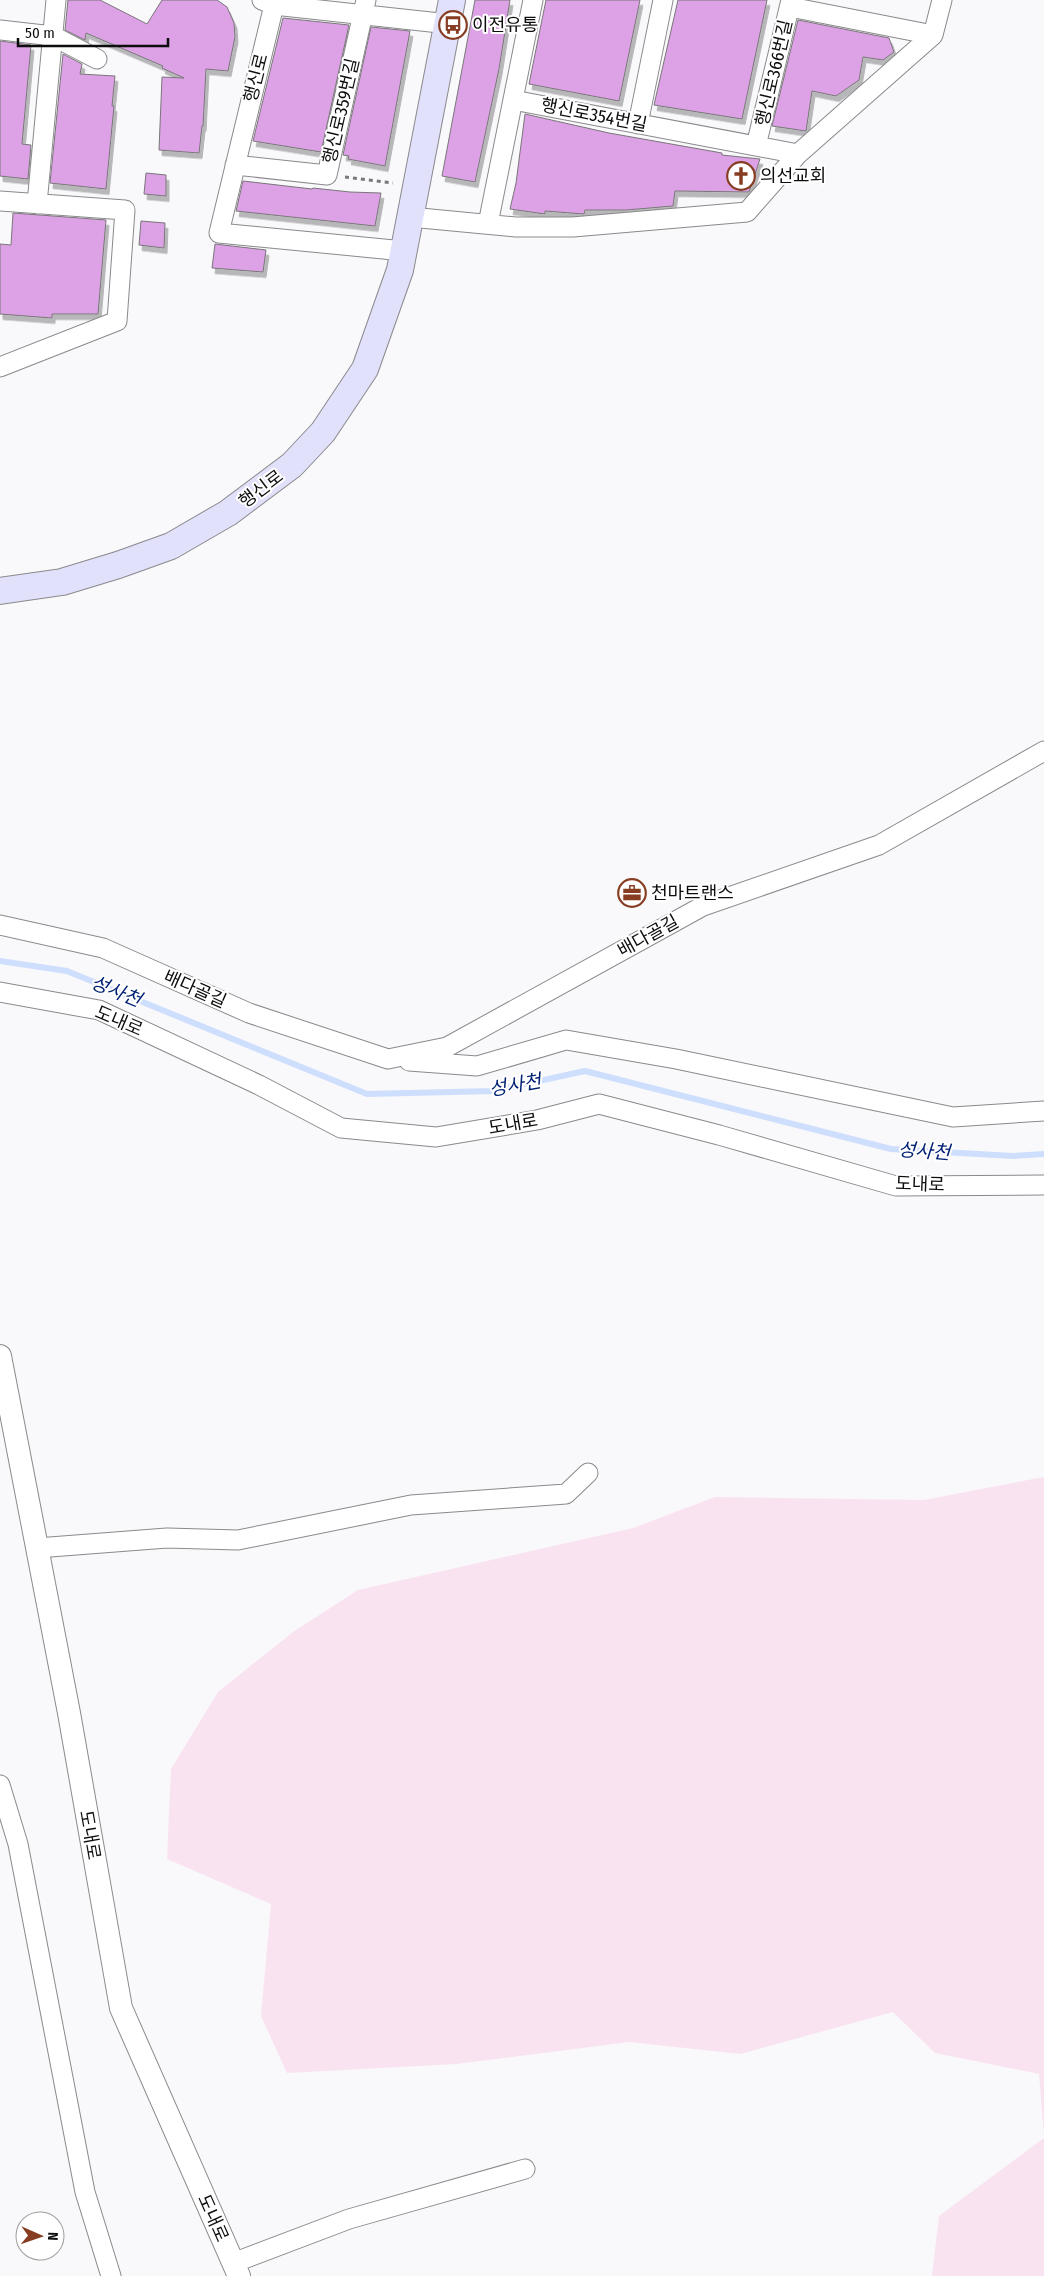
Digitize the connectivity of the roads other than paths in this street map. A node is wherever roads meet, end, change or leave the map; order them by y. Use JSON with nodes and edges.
{"nodes":[{"id":1,"x":56,"y":0,"type":"edge"},
{"id":2,"x":533,"y":0,"type":"edge"},
{"id":3,"x":663,"y":0,"type":"edge"},
{"id":4,"x":942,"y":0,"type":"edge"},
{"id":5,"x":268,"y":3,"type":"edge"},
{"id":6,"x":790,"y":4,"type":"edge"},
{"id":7,"x":364,"y":7,"type":"edge"},
{"id":8,"x":451,"y":12,"type":"edge"},
{"id":9,"x":0,"y":30,"type":"edge"},
{"id":10,"x":933,"y":35,"type":"junction"},
{"id":11,"x":53,"y":36,"type":"junction"},
{"id":12,"x":97,"y":59,"type":"dead end"},
{"id":13,"x":514,"y":100,"type":"junction"},
{"id":14,"x":638,"y":124,"type":"junction"},
{"id":15,"x":756,"y":146,"type":"junction"},
{"id":16,"x":798,"y":154,"type":"junction"},
{"id":17,"x":235,"y":165,"type":"junction"},
{"id":18,"x":0,"y":200,"type":"edge"},
{"id":19,"x":37,"y":204,"type":"junction"},
{"id":20,"x":410,"y":217,"type":"junction"},
{"id":21,"x":488,"y":224,"type":"junction"},
{"id":22,"x":404,"y":252,"type":"junction"},
{"id":23,"x":0,"y":367,"type":"edge"},
{"id":24,"x":0,"y":591,"type":"edge"},
{"id":25,"x":1044,"y":751,"type":"edge"},
{"id":26,"x":0,"y":925,"type":"edge"},
{"id":27,"x":0,"y":992,"type":"edge"},
{"id":28,"x":388,"y":1059,"type":"junction"},
{"id":29,"x":1044,"y":1112,"type":"edge"},
{"id":30,"x":1044,"y":1185,"type":"edge"},
{"id":31,"x":1,"y":1368,"type":"edge"},
{"id":32,"x":588,"y":1473,"type":"dead end"},
{"id":33,"x":37,"y":1548,"type":"junction"},
{"id":34,"x":0,"y":1785,"type":"edge"},
{"id":35,"x":525,"y":2169,"type":"dead end"},
{"id":36,"x":236,"y":2270,"type":"edge"},
{"id":37,"x":111,"y":2276,"type":"edge"}],
"edges":[{"from":1,"to":11,"type":"street"},
{"from":2,"to":13,"type":"street"},
{"from":3,"to":14,"type":"street"},
{"from":4,"to":10,"type":"street"},
{"from":5,"to":7,"type":"street"},
{"from":5,"to":17,"type":"street","name":"행신로"},
{"from":6,"to":10,"type":"street"},
{"from":6,"to":15,"type":"street","name":"행신로366번길"},
{"from":7,"to":8,"type":"street"},
{"from":7,"to":17,"type":"street","name":"행신로359번길"},
{"from":8,"to":20,"type":"main road","name":"행신로"},
{"from":9,"to":11,"type":"street"},
{"from":10,"to":16,"type":"street"},
{"from":11,"to":12,"type":"street"},
{"from":11,"to":19,"type":"street"},
{"from":13,"to":14,"type":"street","name":"행신로354번길"},
{"from":13,"to":21,"type":"street"},
{"from":14,"to":15,"type":"street","name":"행신로354번길"},
{"from":15,"to":16,"type":"street","name":"행신로354번길"},
{"from":16,"to":21,"type":"street"},
{"from":17,"to":22,"type":"street","name":"행신로"},
{"from":18,"to":19,"type":"street"},
{"from":19,"to":23,"type":"street"},
{"from":20,"to":21,"type":"street"},
{"from":20,"to":22,"type":"main road","name":"행신로"},
{"from":22,"to":24,"type":"main road","name":"행신로"},
{"from":25,"to":28,"type":"street","name":"배다골길"},
{"from":26,"to":28,"type":"street","name":"배다골길"},
{"from":27,"to":30,"type":"street","name":"도내로"},
{"from":28,"to":29,"type":"street","name":"배다골길"},
{"from":31,"to":33,"type":"street","name":"도내로"},
{"from":32,"to":33,"type":"street"},
{"from":33,"to":36,"type":"street","name":"도내로"},
{"from":34,"to":37,"type":"street"},
{"from":35,"to":36,"type":"street"}]}
